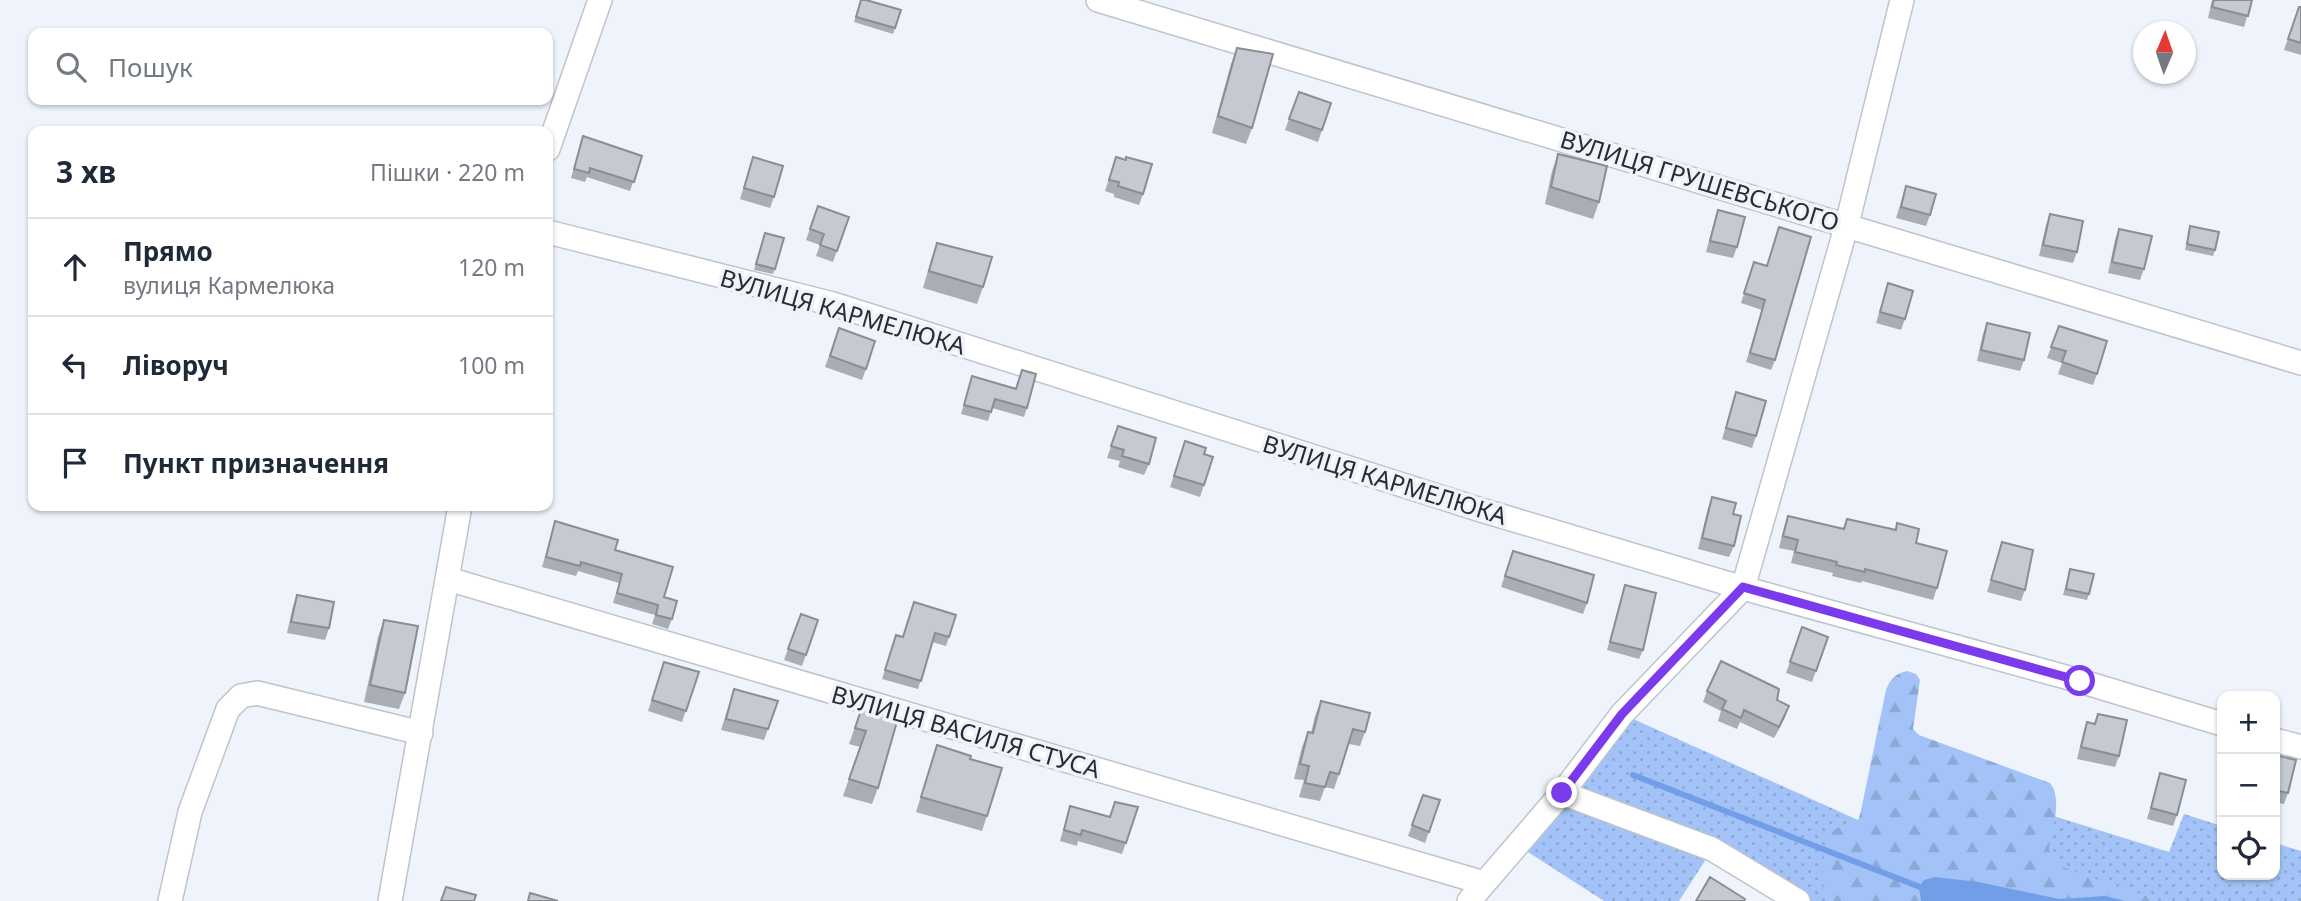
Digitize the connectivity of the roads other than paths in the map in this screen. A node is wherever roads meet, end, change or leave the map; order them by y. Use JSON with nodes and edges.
{"nodes":[{"id":1,"x":600,"y":0,"type":"edge"},
{"id":2,"x":1098,"y":0,"type":"edge"},
{"id":3,"x":1902,"y":0,"type":"edge"},
{"id":4,"x":553,"y":135,"type":"edge"},
{"id":5,"x":1847,"y":224,"type":"junction"},
{"id":6,"x":553,"y":233,"type":"edge"},
{"id":7,"x":2301,"y":363,"type":"edge"},
{"id":8,"x":459,"y":511,"type":"edge"},
{"id":9,"x":448,"y":579,"type":"junction"},
{"id":10,"x":1743,"y":587,"type":"junction"},
{"id":11,"x":2217,"y":722,"type":"edge"},
{"id":12,"x":421,"y":733,"type":"junction"},
{"id":13,"x":2280,"y":741,"type":"edge"},
{"id":14,"x":2301,"y":747,"type":"edge"},
{"id":15,"x":1562,"y":793,"type":"junction"},
{"id":16,"x":1484,"y":883,"type":"junction"},
{"id":17,"x":170,"y":901,"type":"edge"},
{"id":18,"x":390,"y":901,"type":"edge"},
{"id":19,"x":1469,"y":901,"type":"edge"},
{"id":20,"x":1798,"y":901,"type":"edge"}],
"edges":[{"from":1,"to":4,"type":"street"},
{"from":2,"to":5,"type":"street","name":"ВУЛИЦЯ ГРУШЕВСЬКОГО"},
{"from":3,"to":5,"type":"street"},
{"from":5,"to":7,"type":"street","name":"ВУЛИЦЯ ГРУШЕВСЬКОГО"},
{"from":5,"to":10,"type":"street"},
{"from":6,"to":10,"type":"street","name":"ВУЛИЦЯ КАРМЕЛЮКА"},
{"from":8,"to":9,"type":"street"},
{"from":9,"to":12,"type":"street"},
{"from":9,"to":16,"type":"street","name":"ВУЛИЦЯ ВАСИЛЯ СТУСА"},
{"from":10,"to":11,"type":"street","name":"ВУЛИЦЯ КАРМЕЛЮКА"},
{"from":10,"to":15,"type":"street"},
{"from":12,"to":17,"type":"street"},
{"from":12,"to":18,"type":"street"},
{"from":13,"to":14,"type":"street"},
{"from":15,"to":16,"type":"street"},
{"from":15,"to":20,"type":"street"},
{"from":16,"to":19,"type":"street"}]}
